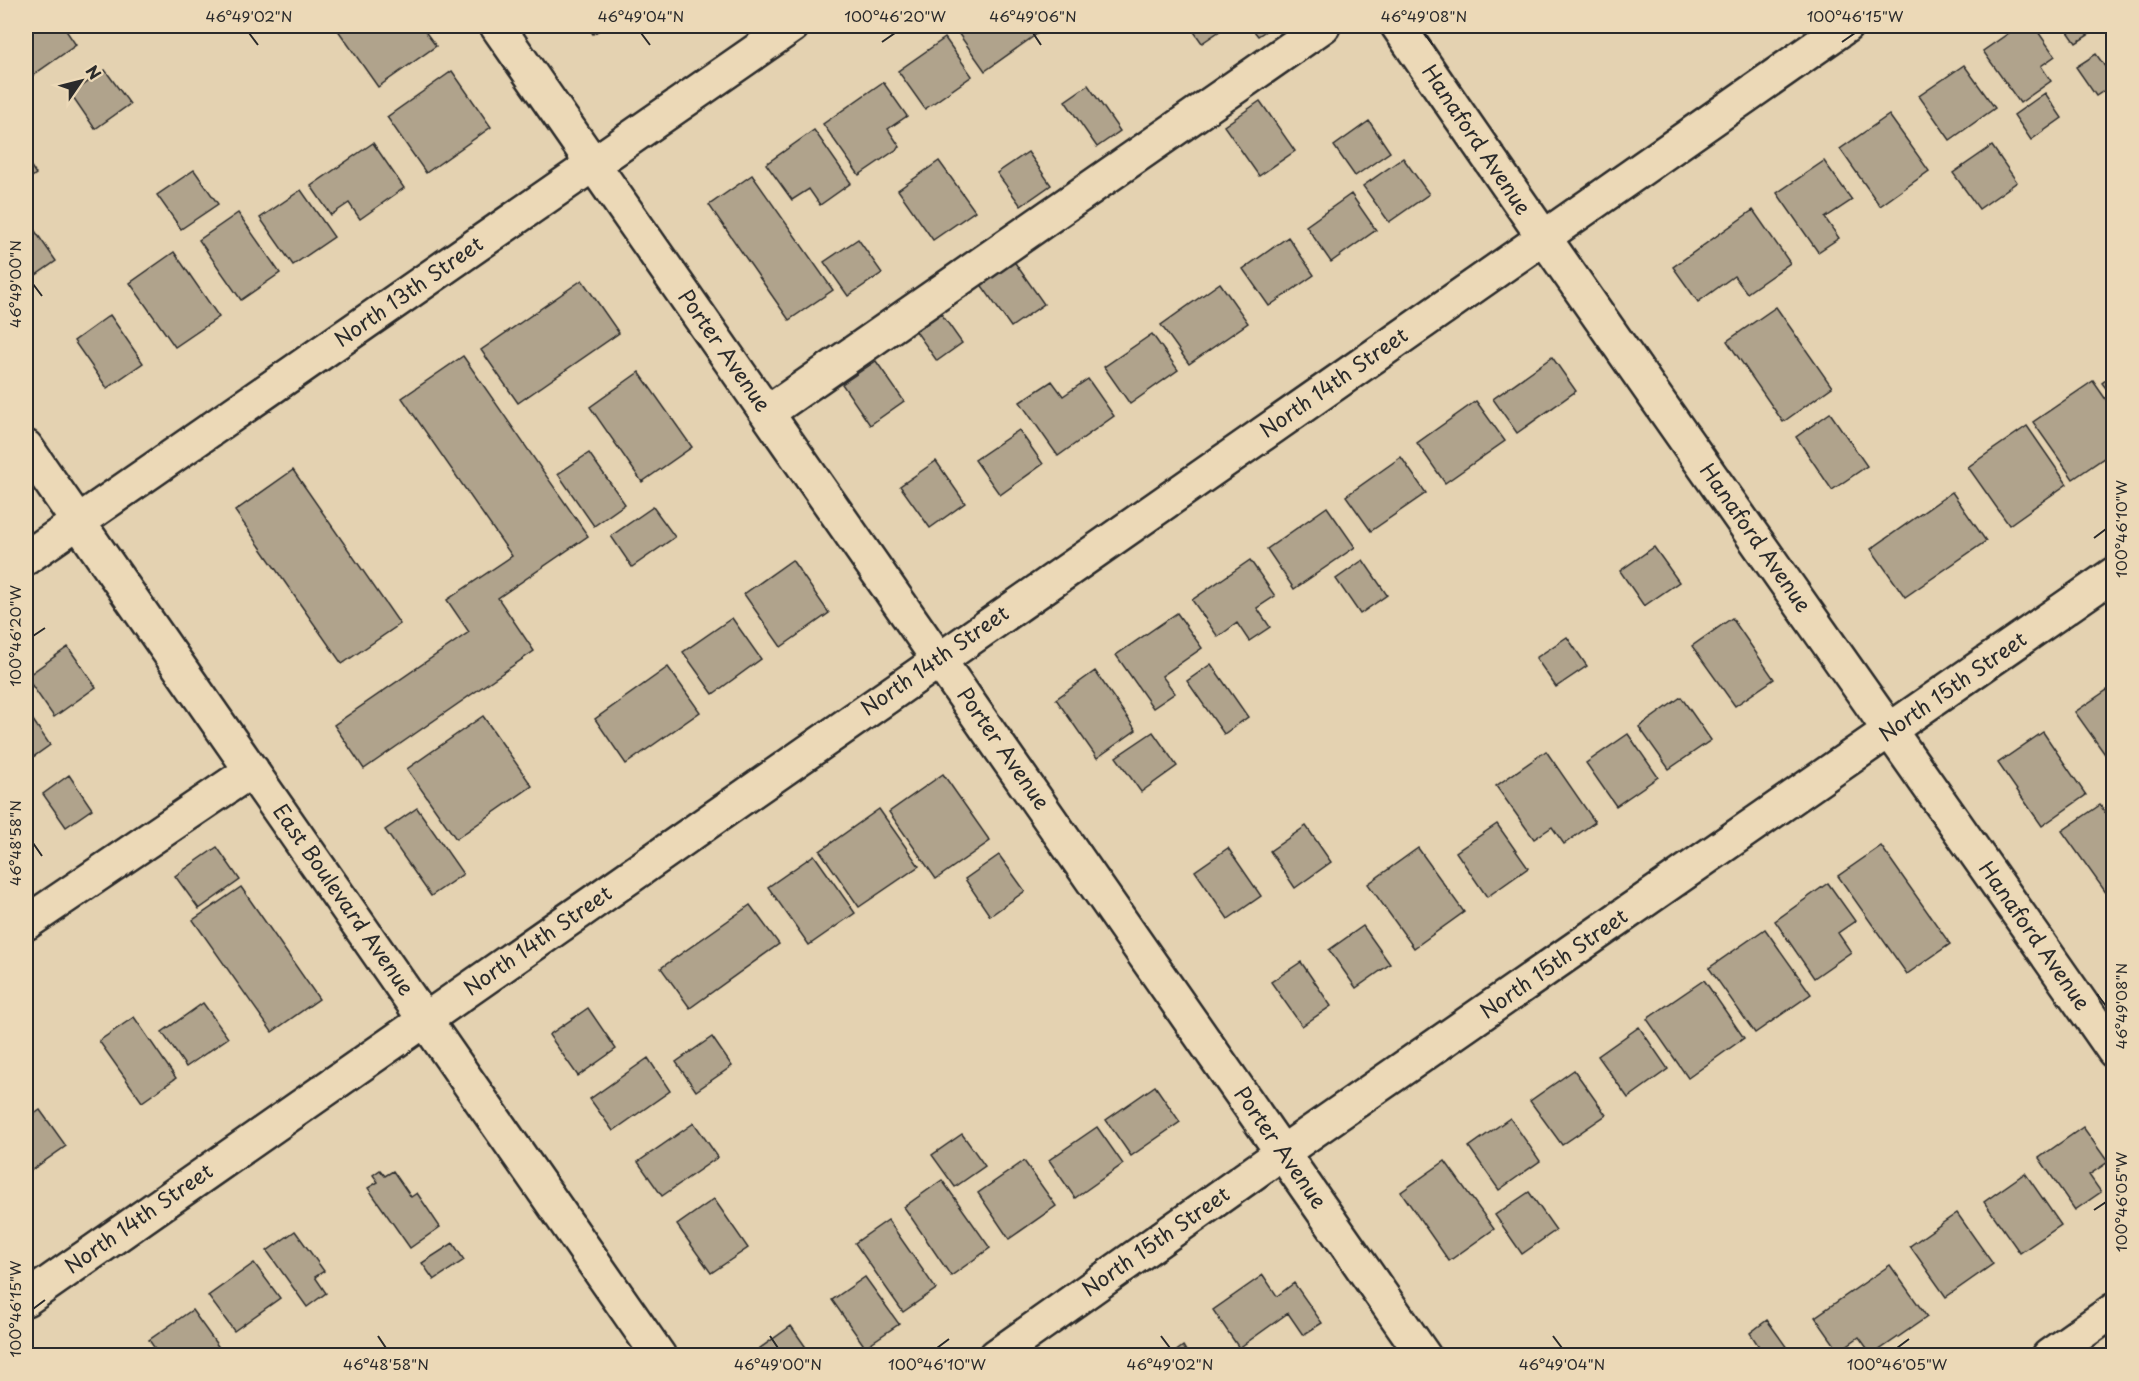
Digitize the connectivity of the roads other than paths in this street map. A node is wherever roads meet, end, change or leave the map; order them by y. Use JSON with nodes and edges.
{"nodes":[{"id":1,"x":497,"y":26,"type":"edge"},
{"id":2,"x":792,"y":26,"type":"edge"},
{"id":3,"x":1323,"y":26,"type":"edge"},
{"id":4,"x":1398,"y":26,"type":"edge"},
{"id":5,"x":1846,"y":26,"type":"edge"},
{"id":6,"x":593,"y":164,"type":"junction"},
{"id":7,"x":1542,"y":238,"type":"junction"},
{"id":8,"x":767,"y":413,"type":"junction"},
{"id":9,"x":26,"y":447,"type":"edge"},
{"id":10,"x":77,"y":522,"type":"junction"},
{"id":11,"x":26,"y":558,"type":"edge"},
{"id":12,"x":2114,"y":574,"type":"edge"},
{"id":13,"x":939,"y":658,"type":"junction"},
{"id":14,"x":1892,"y":730,"type":"junction"},
{"id":15,"x":252,"y":770,"type":"junction"},
{"id":16,"x":26,"y":923,"type":"edge"},
{"id":17,"x":426,"y":1019,"type":"junction"},
{"id":18,"x":2114,"y":1051,"type":"edge"},
{"id":19,"x":1283,"y":1152,"type":"junction"},
{"id":20,"x":26,"y":1299,"type":"edge"},
{"id":21,"x":2114,"y":1310,"type":"edge"},
{"id":22,"x":658,"y":1356,"type":"edge"},
{"id":23,"x":996,"y":1356,"type":"edge"},
{"id":24,"x":1424,"y":1356,"type":"edge"},
{"id":25,"x":2049,"y":1356,"type":"edge"}],
"edges":[{"from":1,"to":6,"type":"street","name":"Porter Avenue"},
{"from":2,"to":6,"type":"street","name":"North 13th Street"},
{"from":3,"to":8,"type":"street"},
{"from":4,"to":7,"type":"street","name":"Hanaford Avenue"},
{"from":5,"to":7,"type":"street","name":"North 14th Street"},
{"from":6,"to":8,"type":"street","name":"Porter Avenue"},
{"from":6,"to":10,"type":"street","name":"North 13th Street"},
{"from":7,"to":13,"type":"street","name":"North 14th Street"},
{"from":7,"to":14,"type":"street","name":"Hanaford Avenue"},
{"from":8,"to":13,"type":"street","name":"Porter Avenue"},
{"from":9,"to":10,"type":"street","name":"East Boulevard Avenue"},
{"from":10,"to":11,"type":"street","name":"North 13th Street"},
{"from":10,"to":15,"type":"street","name":"East Boulevard Avenue"},
{"from":12,"to":14,"type":"street","name":"North 15th Street"},
{"from":13,"to":17,"type":"street","name":"North 14th Street"},
{"from":13,"to":19,"type":"street","name":"Porter Avenue"},
{"from":14,"to":18,"type":"street","name":"Hanaford Avenue"},
{"from":14,"to":19,"type":"street","name":"North 15th Street"},
{"from":15,"to":16,"type":"street"},
{"from":15,"to":17,"type":"street","name":"East Boulevard Avenue"},
{"from":17,"to":20,"type":"street","name":"North 14th Street"},
{"from":17,"to":22,"type":"street","name":"East Boulevard Avenue"},
{"from":19,"to":23,"type":"street","name":"North 15th Street"},
{"from":19,"to":24,"type":"street","name":"Porter Avenue"},
{"from":21,"to":25,"type":"street"}]}
